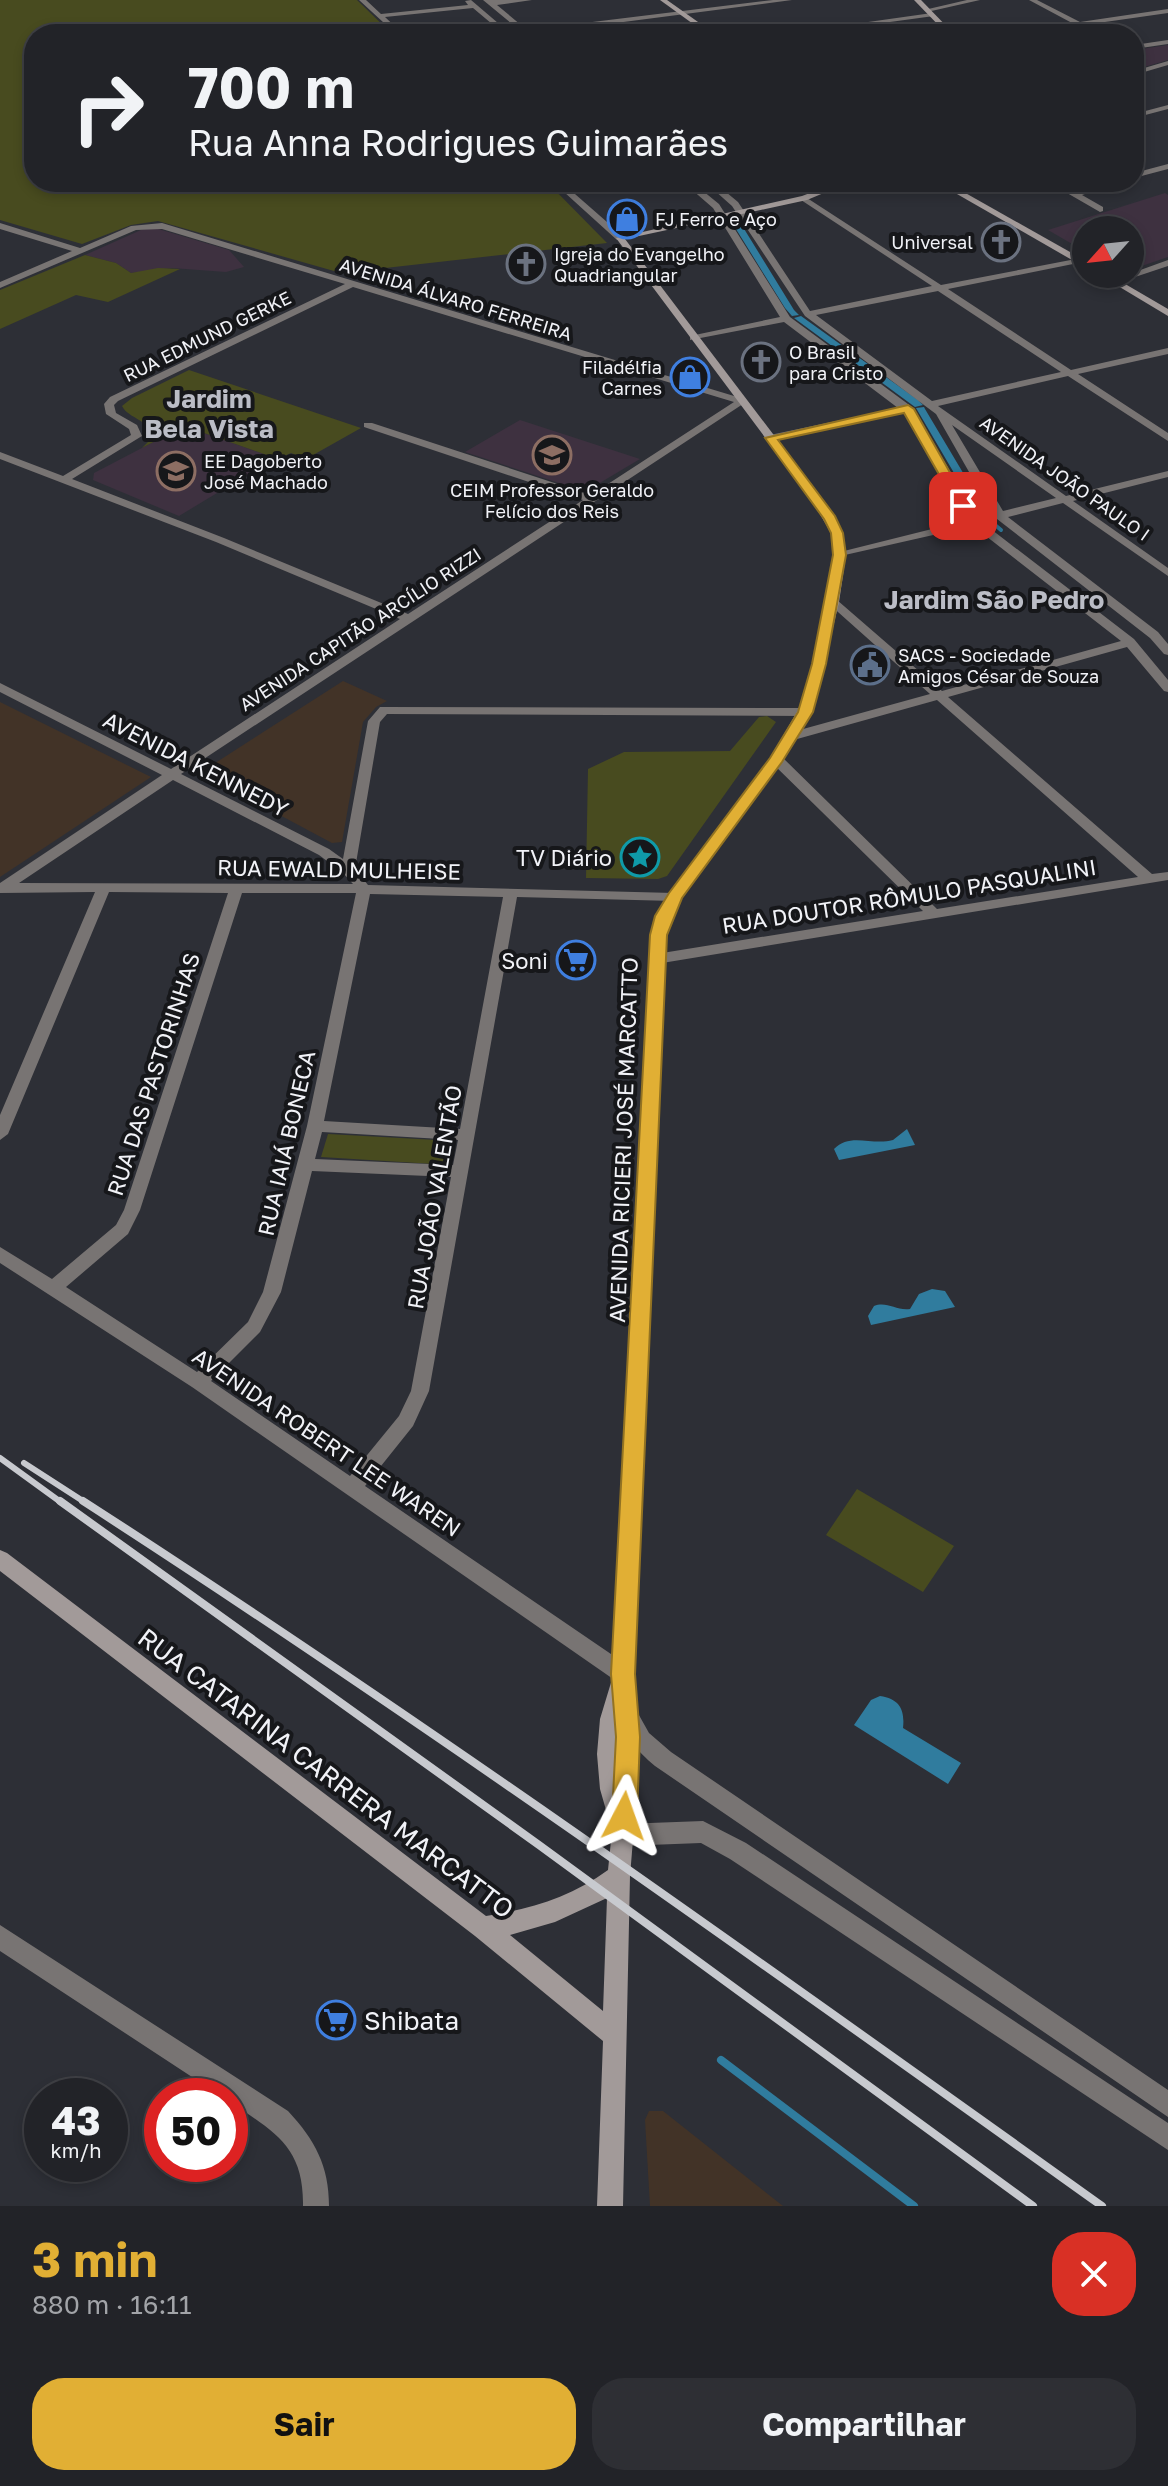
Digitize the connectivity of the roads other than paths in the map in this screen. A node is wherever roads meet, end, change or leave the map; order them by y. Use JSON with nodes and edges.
{"nodes":[{"id":1,"x":362,"y":0,"type":"edge"},
{"id":2,"x":467,"y":0,"type":"edge"},
{"id":3,"x":529,"y":0,"type":"edge"},
{"id":4,"x":663,"y":0,"type":"edge"},
{"id":5,"x":789,"y":0,"type":"edge"},
{"id":6,"x":917,"y":0,"type":"edge"},
{"id":7,"x":977,"y":0,"type":"edge"},
{"id":8,"x":1032,"y":0,"type":"edge"},
{"id":9,"x":489,"y":2,"type":"edge"},
{"id":10,"x":475,"y":6,"type":"junction"},
{"id":11,"x":1168,"y":11,"type":"edge"},
{"id":12,"x":930,"y":12,"type":"junction"},
{"id":13,"x":682,"y":13,"type":"junction"},
{"id":14,"x":380,"y":16,"type":"junction"},
{"id":15,"x":389,"y":24,"type":"edge"},
{"id":16,"x":496,"y":24,"type":"edge"},
{"id":17,"x":515,"y":24,"type":"edge"},
{"id":18,"x":596,"y":24,"type":"edge"},
{"id":19,"x":698,"y":24,"type":"edge"},
{"id":20,"x":851,"y":24,"type":"edge"},
{"id":21,"x":941,"y":24,"type":"edge"},
{"id":22,"x":1079,"y":24,"type":"joint"},
{"id":23,"x":1168,"y":42,"type":"edge"},
{"id":24,"x":1144,"y":46,"type":"edge"},
{"id":25,"x":1168,"y":63,"type":"edge"},
{"id":26,"x":1144,"y":70,"type":"edge"},
{"id":27,"x":1168,"y":107,"type":"edge"},
{"id":28,"x":1144,"y":113,"type":"edge"},
{"id":29,"x":1168,"y":166,"type":"edge"},
{"id":30,"x":1144,"y":173,"type":"edge"},
{"id":31,"x":568,"y":192,"type":"edge"},
{"id":32,"x":699,"y":192,"type":"edge"},
{"id":33,"x":720,"y":192,"type":"edge"},
{"id":34,"x":820,"y":192,"type":"edge"},
{"id":35,"x":958,"y":192,"type":"edge"},
{"id":36,"x":1069,"y":192,"type":"edge"},
{"id":37,"x":1083,"y":192,"type":"edge"},
{"id":38,"x":1074,"y":195,"type":"junction"},
{"id":39,"x":804,"y":198,"type":"junction"},
{"id":40,"x":1100,"y":209,"type":"dead end"},
{"id":41,"x":741,"y":211,"type":"junction"},
{"id":42,"x":720,"y":216,"type":"junction"},
{"id":43,"x":2,"y":229,"type":"edge"},
{"id":44,"x":620,"y":238,"type":"junction"},
{"id":45,"x":81,"y":251,"type":"junction"},
{"id":46,"x":1072,"y":256,"type":"edge"},
{"id":47,"x":1168,"y":263,"type":"edge"},
{"id":48,"x":1072,"y":264,"type":"edge"},
{"id":49,"x":1144,"y":271,"type":"edge"},
{"id":50,"x":352,"y":284,"type":"junction"},
{"id":51,"x":0,"y":285,"type":"edge"},
{"id":52,"x":938,"y":288,"type":"junction"},
{"id":53,"x":1126,"y":288,"type":"edge"},
{"id":54,"x":1168,"y":313,"type":"edge"},
{"id":55,"x":808,"y":314,"type":"junction"},
{"id":56,"x":786,"y":319,"type":"junction"},
{"id":57,"x":693,"y":338,"type":"junction"},
{"id":58,"x":1168,"y":351,"type":"edge"},
{"id":59,"x":1070,"y":373,"type":"junction"},
{"id":60,"x":741,"y":402,"type":"junction"},
{"id":61,"x":936,"y":408,"type":"junction"},
{"id":62,"x":908,"y":409,"type":"junction"},
{"id":63,"x":368,"y":425,"type":"dead end"},
{"id":64,"x":770,"y":438,"type":"junction"},
{"id":65,"x":1168,"y":438,"type":"edge"},
{"id":66,"x":0,"y":455,"type":"edge"},
{"id":67,"x":15,"y":462,"type":"junction"},
{"id":68,"x":0,"y":469,"type":"edge"},
{"id":69,"x":1168,"y":474,"type":"edge"},
{"id":70,"x":65,"y":479,"type":"junction"},
{"id":71,"x":592,"y":499,"type":"junction"},
{"id":72,"x":1065,"y":501,"type":"junction"},
{"id":73,"x":1000,"y":516,"type":"junction"},
{"id":74,"x":975,"y":522,"type":"junction"},
{"id":75,"x":840,"y":555,"type":"junction"},
{"id":76,"x":1168,"y":573,"type":"edge"},
{"id":77,"x":833,"y":602,"type":"junction"},
{"id":78,"x":408,"y":618,"type":"junction"},
{"id":79,"x":1168,"y":631,"type":"edge"},
{"id":80,"x":1154,"y":635,"type":"junction"},
{"id":81,"x":1130,"y":642,"type":"junction"},
{"id":82,"x":1168,"y":651,"type":"edge"},
{"id":83,"x":0,"y":687,"type":"edge"},
{"id":84,"x":1168,"y":688,"type":"edge"},
{"id":85,"x":939,"y":694,"type":"junction"},
{"id":86,"x":805,"y":712,"type":"junction"},
{"id":87,"x":790,"y":737,"type":"junction"},
{"id":88,"x":776,"y":759,"type":"junction"},
{"id":89,"x":173,"y":774,"type":"junction"},
{"id":90,"x":348,"y":870,"type":"junction"},
{"id":91,"x":1168,"y":876,"type":"edge"},
{"id":92,"x":1149,"y":879,"type":"junction"},
{"id":93,"x":2,"y":888,"type":"edge"},
{"id":94,"x":103,"y":889,"type":"junction"},
{"id":95,"x":364,"y":889,"type":"junction"},
{"id":96,"x":236,"y":890,"type":"junction"},
{"id":97,"x":511,"y":894,"type":"junction"},
{"id":98,"x":674,"y":897,"type":"junction"},
{"id":99,"x":934,"y":914,"type":"junction"},
{"id":100,"x":656,"y":959,"type":"junction"},
{"id":101,"x":315,"y":1126,"type":"junction"},
{"id":102,"x":0,"y":1134,"type":"edge"},
{"id":103,"x":467,"y":1135,"type":"junction"},
{"id":104,"x":305,"y":1165,"type":"junction"},
{"id":105,"x":461,"y":1171,"type":"junction"},
{"id":106,"x":0,"y":1254,"type":"edge"},
{"id":107,"x":52,"y":1289,"type":"junction"},
{"id":108,"x":198,"y":1382,"type":"junction"},
{"id":109,"x":353,"y":1487,"type":"junction"},
{"id":110,"x":0,"y":1559,"type":"edge"},
{"id":111,"x":623,"y":1674,"type":"junction"},
{"id":112,"x":626,"y":1712,"type":"junction"},
{"id":113,"x":623,"y":1835,"type":"junction"},
{"id":114,"x":619,"y":1876,"type":"junction"},
{"id":115,"x":483,"y":1928,"type":"junction"},
{"id":116,"x":0,"y":1937,"type":"edge"},
{"id":117,"x":614,"y":2035,"type":"junction"},
{"id":118,"x":1168,"y":2105,"type":"edge"},
{"id":119,"x":1168,"y":2138,"type":"edge"},
{"id":120,"x":316,"y":2206,"type":"edge"},
{"id":121,"x":610,"y":2206,"type":"edge"}],
"edges":[{"from":1,"to":14,"type":"street"},
{"from":2,"to":10,"type":"street"},
{"from":3,"to":9,"type":"street"},
{"from":4,"to":13,"type":"main road"},
{"from":5,"to":13,"type":"street"},
{"from":6,"to":12,"type":"main road"},
{"from":7,"to":12,"type":"street"},
{"from":8,"to":22,"type":"street"},
{"from":9,"to":17,"type":"street"},
{"from":10,"to":14,"type":"street"},
{"from":10,"to":16,"type":"street"},
{"from":11,"to":22,"type":"street"},
{"from":12,"to":20,"type":"street"},
{"from":12,"to":21,"type":"main road"},
{"from":13,"to":18,"type":"street"},
{"from":13,"to":19,"type":"main road"},
{"from":14,"to":15,"type":"street"},
{"from":23,"to":24,"type":"street"},
{"from":25,"to":26,"type":"street"},
{"from":27,"to":28,"type":"street"},
{"from":29,"to":30,"type":"street"},
{"from":31,"to":44,"type":"street","name":"AVENIDA RICIERI JOSÉ MARCATTO"},
{"from":32,"to":42,"type":"street"},
{"from":33,"to":41,"type":"street"},
{"from":34,"to":39,"type":"main road"},
{"from":35,"to":46,"type":"main road"},
{"from":36,"to":38,"type":"street"},
{"from":37,"to":38,"type":"street"},
{"from":38,"to":40,"type":"street"},
{"from":39,"to":41,"type":"main road"},
{"from":39,"to":52,"type":"street"},
{"from":41,"to":42,"type":"main road"},
{"from":41,"to":55,"type":"street"},
{"from":42,"to":44,"type":"main road"},
{"from":42,"to":56,"type":"street"},
{"from":43,"to":45,"type":"street"},
{"from":44,"to":57,"type":"main road","name":"AVENIDA RICIERI JOSÉ MARCATTO"},
{"from":45,"to":50,"type":"street","name":"AVENIDA ÁLVARO FERREIRA"},
{"from":45,"to":51,"type":"street"},
{"from":47,"to":49,"type":"street"},
{"from":48,"to":52,"type":"street"},
{"from":50,"to":60,"type":"street","name":"AVENIDA ÁLVARO FERREIRA"},
{"from":50,"to":70,"type":"street","name":"RUA EDMUND GERKE"},
{"from":52,"to":55,"type":"street"},
{"from":52,"to":59,"type":"street"},
{"from":53,"to":54,"type":"main road"},
{"from":55,"to":61,"type":"street","name":"AVENIDA JOÃO PAULO I"},
{"from":56,"to":57,"type":"street"},
{"from":56,"to":62,"type":"street"},
{"from":57,"to":60,"type":"main road","name":"AVENIDA RICIERI JOSÉ MARCATTO"},
{"from":58,"to":59,"type":"street"},
{"from":59,"to":61,"type":"street"},
{"from":59,"to":65,"type":"street"},
{"from":60,"to":64,"type":"main road","name":"AVENIDA RICIERI JOSÉ MARCATTO"},
{"from":60,"to":71,"type":"street","name":"AVENIDA CAPITÃO ARCÍLIO RIZZI"},
{"from":61,"to":72,"type":"street","name":"AVENIDA JOÃO PAULO I"},
{"from":61,"to":73,"type":"street"},
{"from":62,"to":64,"type":"street"},
{"from":62,"to":74,"type":"street"},
{"from":63,"to":71,"type":"street"},
{"from":64,"to":75,"type":"main road","name":"AVENIDA RICIERI JOSÉ MARCATTO"},
{"from":66,"to":67,"type":"street"},
{"from":67,"to":68,"type":"street"},
{"from":67,"to":70,"type":"street"},
{"from":69,"to":72,"type":"street"},
{"from":70,"to":78,"type":"street"},
{"from":71,"to":78,"type":"street","name":"AVENIDA CAPITÃO ARCÍLIO RIZZI"},
{"from":72,"to":73,"type":"street"},
{"from":72,"to":76,"type":"street","name":"AVENIDA JOÃO PAULO I"},
{"from":73,"to":74,"type":"street"},
{"from":73,"to":80,"type":"street"},
{"from":74,"to":75,"type":"street"},
{"from":74,"to":81,"type":"street"},
{"from":75,"to":77,"type":"main road","name":"AVENIDA RICIERI JOSÉ MARCATTO"},
{"from":77,"to":85,"type":"street"},
{"from":77,"to":86,"type":"main road","name":"AVENIDA RICIERI JOSÉ MARCATTO"},
{"from":78,"to":89,"type":"street","name":"AVENIDA CAPITÃO ARCÍLIO RIZZI"},
{"from":79,"to":80,"type":"street"},
{"from":80,"to":82,"type":"street"},
{"from":81,"to":84,"type":"street"},
{"from":81,"to":85,"type":"street"},
{"from":83,"to":89,"type":"street","name":"AVENIDA KENNEDY"},
{"from":85,"to":87,"type":"street"},
{"from":85,"to":92,"type":"street"},
{"from":86,"to":87,"type":"main road","name":"AVENIDA RICIERI JOSÉ MARCATTO"},
{"from":86,"to":90,"type":"street"},
{"from":87,"to":88,"type":"main road","name":"AVENIDA RICIERI JOSÉ MARCATTO"},
{"from":88,"to":98,"type":"main road","name":"AVENIDA RICIERI JOSÉ MARCATTO"},
{"from":88,"to":99,"type":"street"},
{"from":89,"to":90,"type":"street","name":"AVENIDA KENNEDY"},
{"from":89,"to":93,"type":"street","name":"AVENIDA CAPITÃO ARCÍLIO RIZZI"},
{"from":90,"to":95,"type":"street","name":"AVENIDA KENNEDY"},
{"from":91,"to":92,"type":"street","name":"RUA DOUTOR RÔMULO PASQUALINI"},
{"from":92,"to":99,"type":"street","name":"RUA DOUTOR RÔMULO PASQUALINI"},
{"from":93,"to":94,"type":"street","name":"RUA EWALD MULHEISE"},
{"from":94,"to":96,"type":"street","name":"RUA EWALD MULHEISE"},
{"from":94,"to":102,"type":"street"},
{"from":95,"to":96,"type":"street","name":"RUA EWALD MULHEISE"},
{"from":95,"to":97,"type":"street","name":"RUA EWALD MULHEISE"},
{"from":95,"to":101,"type":"street","name":"RUA IAIÁ BONECA"},
{"from":96,"to":107,"type":"street","name":"RUA DAS PASTORINHAS"},
{"from":97,"to":98,"type":"street","name":"RUA EWALD MULHEISE"},
{"from":97,"to":103,"type":"street","name":"RUA JOÃO VALENTÃO"},
{"from":98,"to":100,"type":"main road","name":"AVENIDA RICIERI JOSÉ MARCATTO"},
{"from":99,"to":100,"type":"street","name":"RUA DOUTOR RÔMULO PASQUALINI"},
{"from":100,"to":111,"type":"main road","name":"AVENIDA RICIERI JOSÉ MARCATTO"},
{"from":101,"to":103,"type":"street"},
{"from":101,"to":104,"type":"street","name":"RUA IAIÁ BONECA"},
{"from":103,"to":105,"type":"street","name":"RUA JOÃO VALENTÃO"},
{"from":104,"to":105,"type":"street"},
{"from":104,"to":108,"type":"street","name":"RUA IAIÁ BONECA"},
{"from":105,"to":109,"type":"street","name":"RUA JOÃO VALENTÃO"},
{"from":106,"to":107,"type":"street","name":"AVENIDA ROBERT LEE WAREN"},
{"from":107,"to":108,"type":"street","name":"AVENIDA ROBERT LEE WAREN"},
{"from":108,"to":109,"type":"street","name":"AVENIDA ROBERT LEE WAREN"},
{"from":109,"to":111,"type":"street","name":"AVENIDA ROBERT LEE WAREN"},
{"from":110,"to":115,"type":"main road","name":"RUA CATARINA CARRERA MARCATTO"},
{"from":111,"to":112,"type":"main road","name":"AVENIDA RICIERI JOSÉ MARCATTO"},
{"from":111,"to":113,"type":"main road","name":"AVENIDA RICIERI JOSÉ MARCATTO"},
{"from":112,"to":113,"type":"main road","name":"AVENIDA RICIERI JOSÉ MARCATTO"},
{"from":112,"to":118,"type":"street"},
{"from":113,"to":114,"type":"main road","name":"AVENIDA RICIERI JOSÉ MARCATTO"},
{"from":113,"to":119,"type":"street"},
{"from":114,"to":115,"type":"main road"},
{"from":114,"to":117,"type":"main road","name":"AVENIDA RICIERI JOSÉ MARCATTO"},
{"from":115,"to":117,"type":"main road","name":"RUA CATARINA CARRERA MARCATTO"},
{"from":116,"to":120,"type":"street"},
{"from":117,"to":121,"type":"main road","name":"AVENIDA RICIERI JOSÉ MARCATTO"}]}
